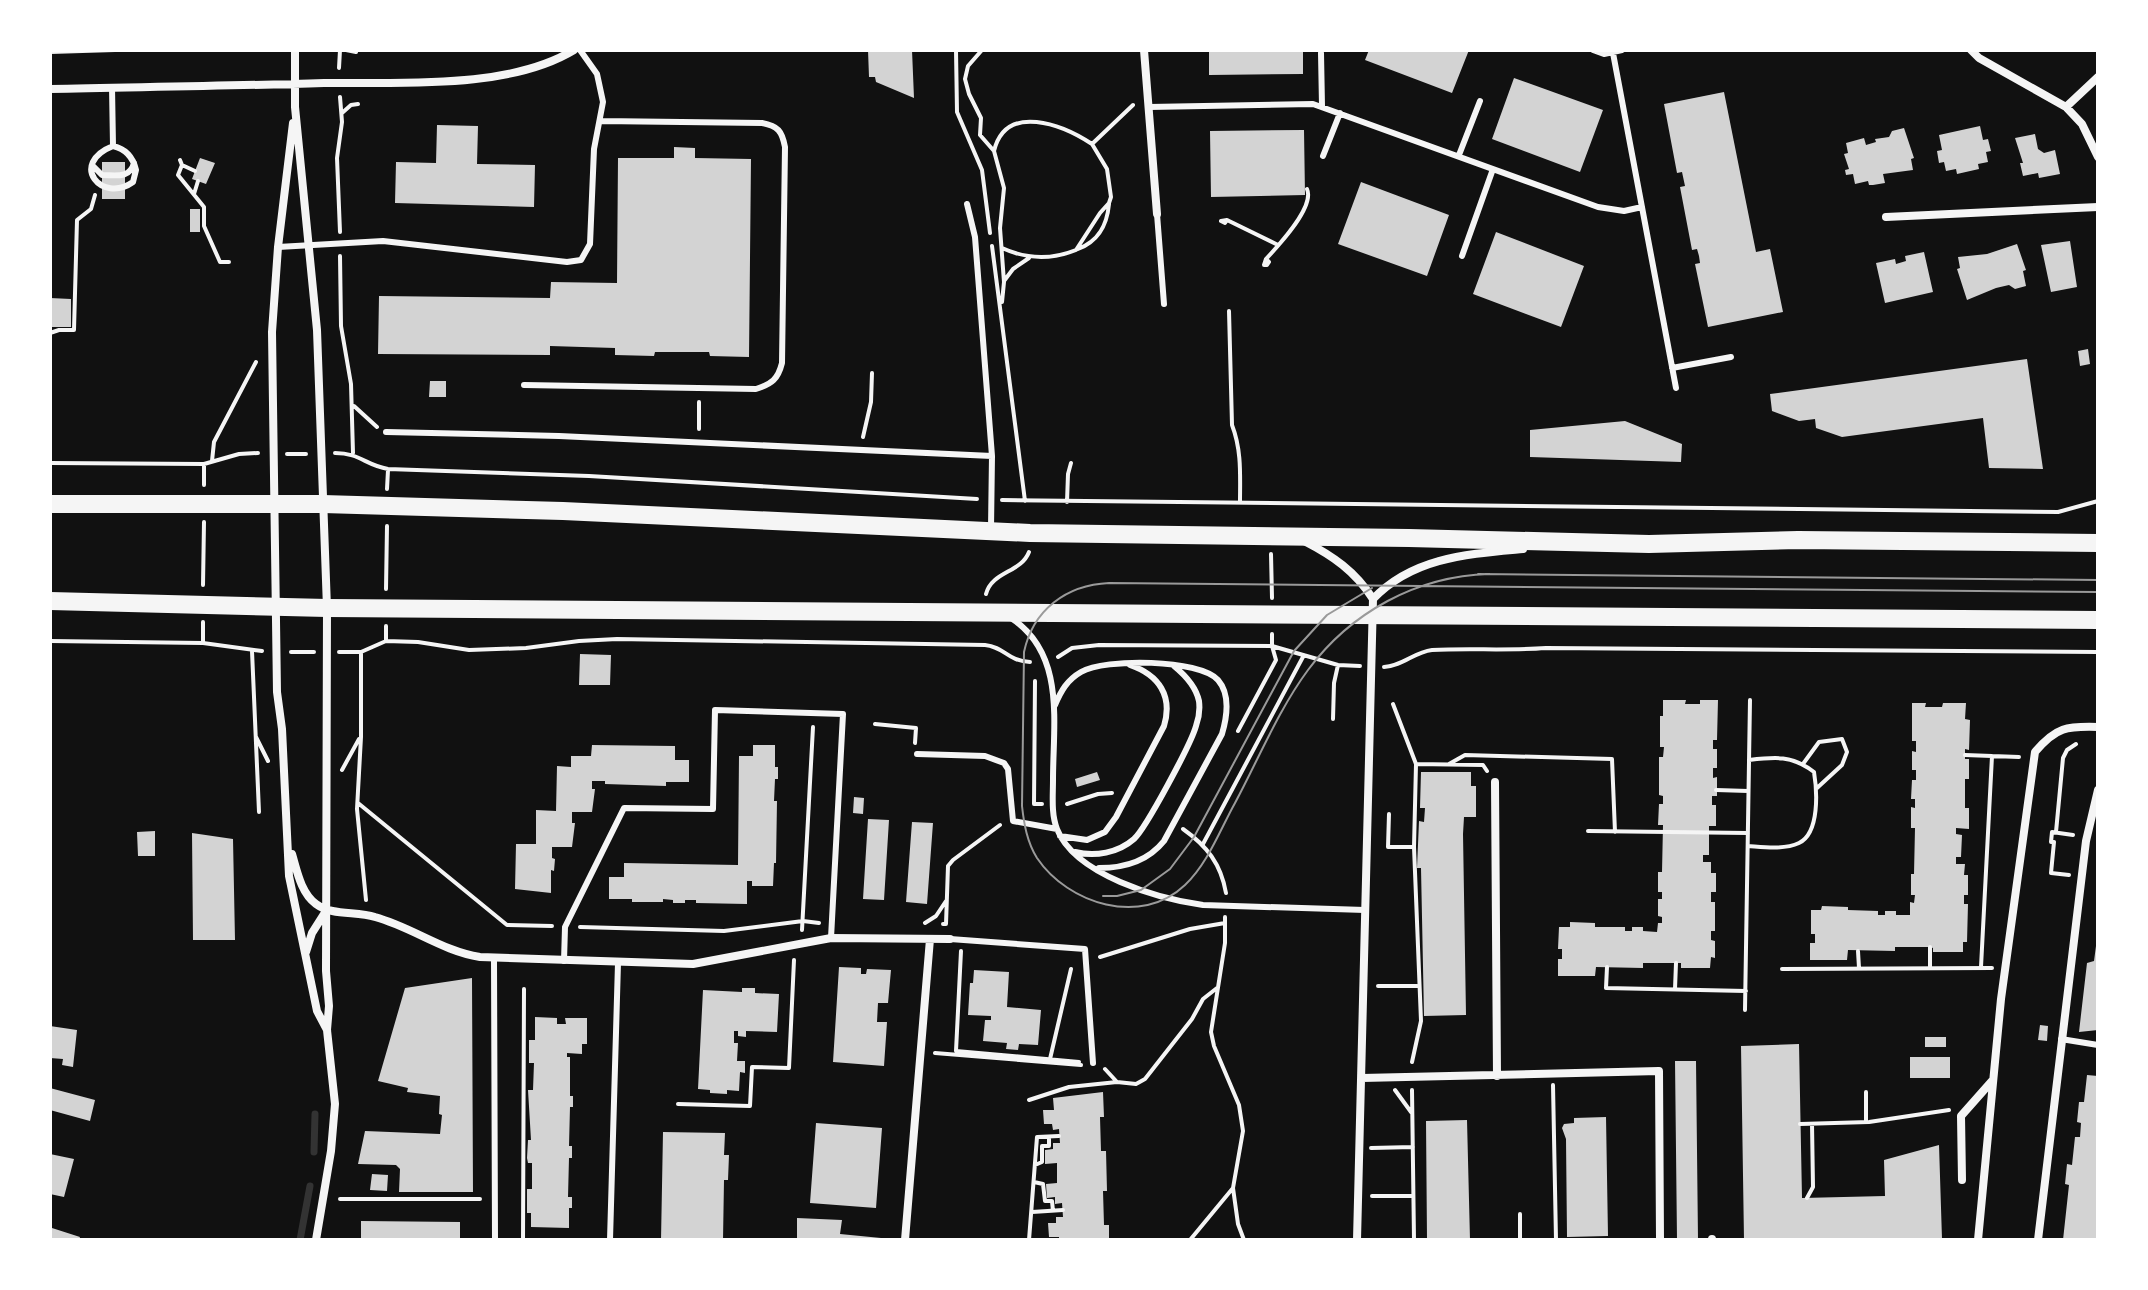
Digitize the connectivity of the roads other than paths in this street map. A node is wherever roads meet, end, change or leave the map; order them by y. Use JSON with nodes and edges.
{"nodes":[{"id":1,"x":295,"y":50,"type":"edge"},
{"id":2,"x":574,"y":50,"type":"edge"},
{"id":3,"x":580,"y":50,"type":"edge"},
{"id":4,"x":1144,"y":50,"type":"edge"},
{"id":5,"x":1593,"y":50,"type":"edge"},
{"id":6,"x":1622,"y":50,"type":"edge"},
{"id":7,"x":1971,"y":50,"type":"edge"},
{"id":8,"x":1321,"y":53,"type":"dead end"},
{"id":9,"x":1613,"y":53,"type":"junction"},
{"id":10,"x":2098,"y":77,"type":"edge"},
{"id":11,"x":295,"y":84,"type":"junction"},
{"id":12,"x":112,"y":87,"type":"junction"},
{"id":13,"x":50,"y":89,"type":"edge"},
{"id":14,"x":1480,"y":101,"type":"dead end"},
{"id":15,"x":1322,"y":106,"type":"junction"},
{"id":16,"x":295,"y":107,"type":"junction"},
{"id":17,"x":1149,"y":107,"type":"junction"},
{"id":18,"x":2066,"y":107,"type":"junction"},
{"id":19,"x":1340,"y":113,"type":"junction"},
{"id":20,"x":601,"y":121,"type":"junction"},
{"id":21,"x":113,"y":146,"type":"junction"},
{"id":22,"x":1459,"y":155,"type":"junction"},
{"id":23,"x":1323,"y":156,"type":"dead end"},
{"id":24,"x":2098,"y":157,"type":"edge"},
{"id":25,"x":91,"y":163,"type":"junction"},
{"id":26,"x":134,"y":163,"type":"junction"},
{"id":27,"x":1493,"y":169,"type":"junction"},
{"id":28,"x":967,"y":204,"type":"dead end"},
{"id":29,"x":1642,"y":207,"type":"junction"},
{"id":30,"x":2098,"y":207,"type":"edge"},
{"id":31,"x":1157,"y":214,"type":"joint"},
{"id":32,"x":1886,"y":217,"type":"dead end"},
{"id":33,"x":310,"y":244,"type":"junction"},
{"id":34,"x":278,"y":247,"type":"junction"},
{"id":35,"x":1462,"y":256,"type":"dead end"},
{"id":36,"x":1164,"y":304,"type":"dead end"},
{"id":37,"x":1731,"y":357,"type":"dead end"},
{"id":38,"x":1672,"y":368,"type":"junction"},
{"id":39,"x":524,"y":385,"type":"dead end"},
{"id":40,"x":1676,"y":388,"type":"dead end"},
{"id":41,"x":386,"y":432,"type":"road end"},
{"id":42,"x":992,"y":456,"type":"junction"},
{"id":43,"x":50,"y":504,"type":"edge"},
{"id":44,"x":276,"y":504,"type":"junction"},
{"id":45,"x":323,"y":504,"type":"junction"},
{"id":46,"x":991,"y":532,"type":"junction"},
{"id":47,"x":1296,"y":536,"type":"junction"},
{"id":48,"x":2098,"y":543,"type":"edge"},
{"id":49,"x":1580,"y":544,"type":"junction"},
{"id":50,"x":50,"y":601,"type":"edge"},
{"id":51,"x":1373,"y":607,"type":"junction"},
{"id":52,"x":276,"y":608,"type":"junction"},
{"id":53,"x":327,"y":608,"type":"junction"},
{"id":54,"x":1001,"y":612,"type":"junction"},
{"id":55,"x":2098,"y":620,"type":"edge"},
{"id":56,"x":1120,"y":662,"type":"junction"},
{"id":57,"x":1173,"y":666,"type":"junction"},
{"id":58,"x":1053,"y":710,"type":"junction"},
{"id":59,"x":2098,"y":727,"type":"edge"},
{"id":60,"x":917,"y":754,"type":"road end"},
{"id":61,"x":1495,"y":782,"type":"dead end"},
{"id":62,"x":2098,"y":790,"type":"edge"},
{"id":63,"x":1058,"y":832,"type":"junction"},
{"id":64,"x":288,"y":844,"type":"junction"},
{"id":65,"x":1072,"y":851,"type":"junction"},
{"id":66,"x":1095,"y":868,"type":"junction"},
{"id":67,"x":1365,"y":910,"type":"junction"},
{"id":68,"x":327,"y":911,"type":"junction"},
{"id":69,"x":831,"y":938,"type":"junction"},
{"id":70,"x":930,"y":939,"type":"junction"},
{"id":71,"x":950,"y":939,"type":"joint"},
{"id":72,"x":305,"y":954,"type":"junction"},
{"id":73,"x":494,"y":959,"type":"junction"},
{"id":74,"x":564,"y":961,"type":"junction"},
{"id":75,"x":618,"y":963,"type":"junction"},
{"id":76,"x":327,"y":1030,"type":"junction"},
{"id":77,"x":2061,"y":1039,"type":"junction"},
{"id":78,"x":2098,"y":1045,"type":"edge"},
{"id":79,"x":1090,"y":1065,"type":"road end"},
{"id":80,"x":1497,"y":1076,"type":"junction"},
{"id":81,"x":1362,"y":1078,"type":"junction"},
{"id":82,"x":1993,"y":1080,"type":"junction"},
{"id":83,"x":1962,"y":1180,"type":"dead end"},
{"id":84,"x":316,"y":1240,"type":"edge"},
{"id":85,"x":495,"y":1240,"type":"edge"},
{"id":86,"x":610,"y":1240,"type":"edge"},
{"id":87,"x":905,"y":1240,"type":"edge"},
{"id":88,"x":1357,"y":1240,"type":"edge"},
{"id":89,"x":1660,"y":1240,"type":"edge"},
{"id":90,"x":1978,"y":1240,"type":"edge"},
{"id":91,"x":2038,"y":1240,"type":"edge"}],
"edges":[{"from":1,"to":11,"type":"street"},
{"from":2,"to":11,"type":"street"},
{"from":3,"to":20,"type":"lane"},
{"from":4,"to":17,"type":"street"},
{"from":5,"to":9,"type":"lane"},
{"from":6,"to":9,"type":"lane"},
{"from":7,"to":18,"type":"street"},
{"from":8,"to":15,"type":"lane"},
{"from":9,"to":29,"type":"lane"},
{"from":10,"to":18,"type":"street"},
{"from":11,"to":12,"type":"street"},
{"from":11,"to":16,"type":"street"},
{"from":12,"to":13,"type":"street"},
{"from":12,"to":21,"type":"lane"},
{"from":14,"to":22,"type":"lane"},
{"from":15,"to":17,"type":"lane"},
{"from":15,"to":19,"type":"lane"},
{"from":16,"to":33,"type":"street"},
{"from":16,"to":34,"type":"street"},
{"from":17,"to":31,"type":"street"},
{"from":18,"to":24,"type":"street"},
{"from":19,"to":22,"type":"lane"},
{"from":19,"to":23,"type":"lane"},
{"from":20,"to":33,"type":"lane"},
{"from":20,"to":39,"type":"lane"},
{"from":21,"to":25,"type":"lane"},
{"from":21,"to":26,"type":"lane"},
{"from":22,"to":27,"type":"lane"},
{"from":25,"to":26,"type":"lane"},
{"from":25,"to":26,"type":"lane"},
{"from":27,"to":29,"type":"lane"},
{"from":27,"to":35,"type":"lane"},
{"from":28,"to":42,"type":"lane"},
{"from":29,"to":38,"type":"lane"},
{"from":30,"to":32,"type":"street"},
{"from":31,"to":36,"type":"lane"},
{"from":33,"to":34,"type":"lane"},
{"from":33,"to":45,"type":"street"},
{"from":34,"to":44,"type":"street"},
{"from":37,"to":38,"type":"lane"},
{"from":38,"to":40,"type":"lane"},
{"from":41,"to":42,"type":"lane"},
{"from":42,"to":46,"type":"lane"},
{"from":43,"to":44,"type":"main road"},
{"from":44,"to":45,"type":"main road"},
{"from":44,"to":52,"type":"street"},
{"from":45,"to":46,"type":"main road"},
{"from":45,"to":53,"type":"street"},
{"from":46,"to":47,"type":"main road"},
{"from":47,"to":49,"type":"main road"},
{"from":47,"to":51,"type":"street"},
{"from":48,"to":49,"type":"main road"},
{"from":49,"to":51,"type":"street"},
{"from":50,"to":52,"type":"main road"},
{"from":51,"to":54,"type":"main road"},
{"from":51,"to":55,"type":"main road"},
{"from":51,"to":67,"type":"street"},
{"from":52,"to":53,"type":"main road"},
{"from":52,"to":64,"type":"street"},
{"from":53,"to":54,"type":"main road"},
{"from":53,"to":68,"type":"street"},
{"from":54,"to":58,"type":"lane"},
{"from":56,"to":57,"type":"lane"},
{"from":56,"to":58,"type":"lane"},
{"from":56,"to":63,"type":"lane"},
{"from":57,"to":65,"type":"lane"},
{"from":57,"to":66,"type":"lane"},
{"from":58,"to":63,"type":"lane"},
{"from":59,"to":82,"type":"street"},
{"from":60,"to":63,"type":"lane"},
{"from":61,"to":80,"type":"street"},
{"from":62,"to":77,"type":"street"},
{"from":63,"to":65,"type":"lane"},
{"from":64,"to":68,"type":"street"},
{"from":64,"to":72,"type":"street"},
{"from":65,"to":66,"type":"lane"},
{"from":66,"to":67,"type":"lane"},
{"from":67,"to":81,"type":"street"},
{"from":68,"to":72,"type":"street"},
{"from":68,"to":73,"type":"street"},
{"from":68,"to":76,"type":"street"},
{"from":69,"to":70,"type":"street"},
{"from":69,"to":74,"type":"lane"},
{"from":69,"to":75,"type":"street"},
{"from":70,"to":71,"type":"street"},
{"from":70,"to":87,"type":"street"},
{"from":71,"to":79,"type":"lane"},
{"from":72,"to":76,"type":"street"},
{"from":73,"to":74,"type":"street"},
{"from":73,"to":85,"type":"lane"},
{"from":74,"to":75,"type":"street"},
{"from":75,"to":86,"type":"lane"},
{"from":76,"to":84,"type":"street"},
{"from":77,"to":78,"type":"lane"},
{"from":77,"to":91,"type":"street"},
{"from":80,"to":81,"type":"street"},
{"from":80,"to":89,"type":"street"},
{"from":81,"to":88,"type":"street"},
{"from":82,"to":83,"type":"street"},
{"from":82,"to":90,"type":"street"}]}
